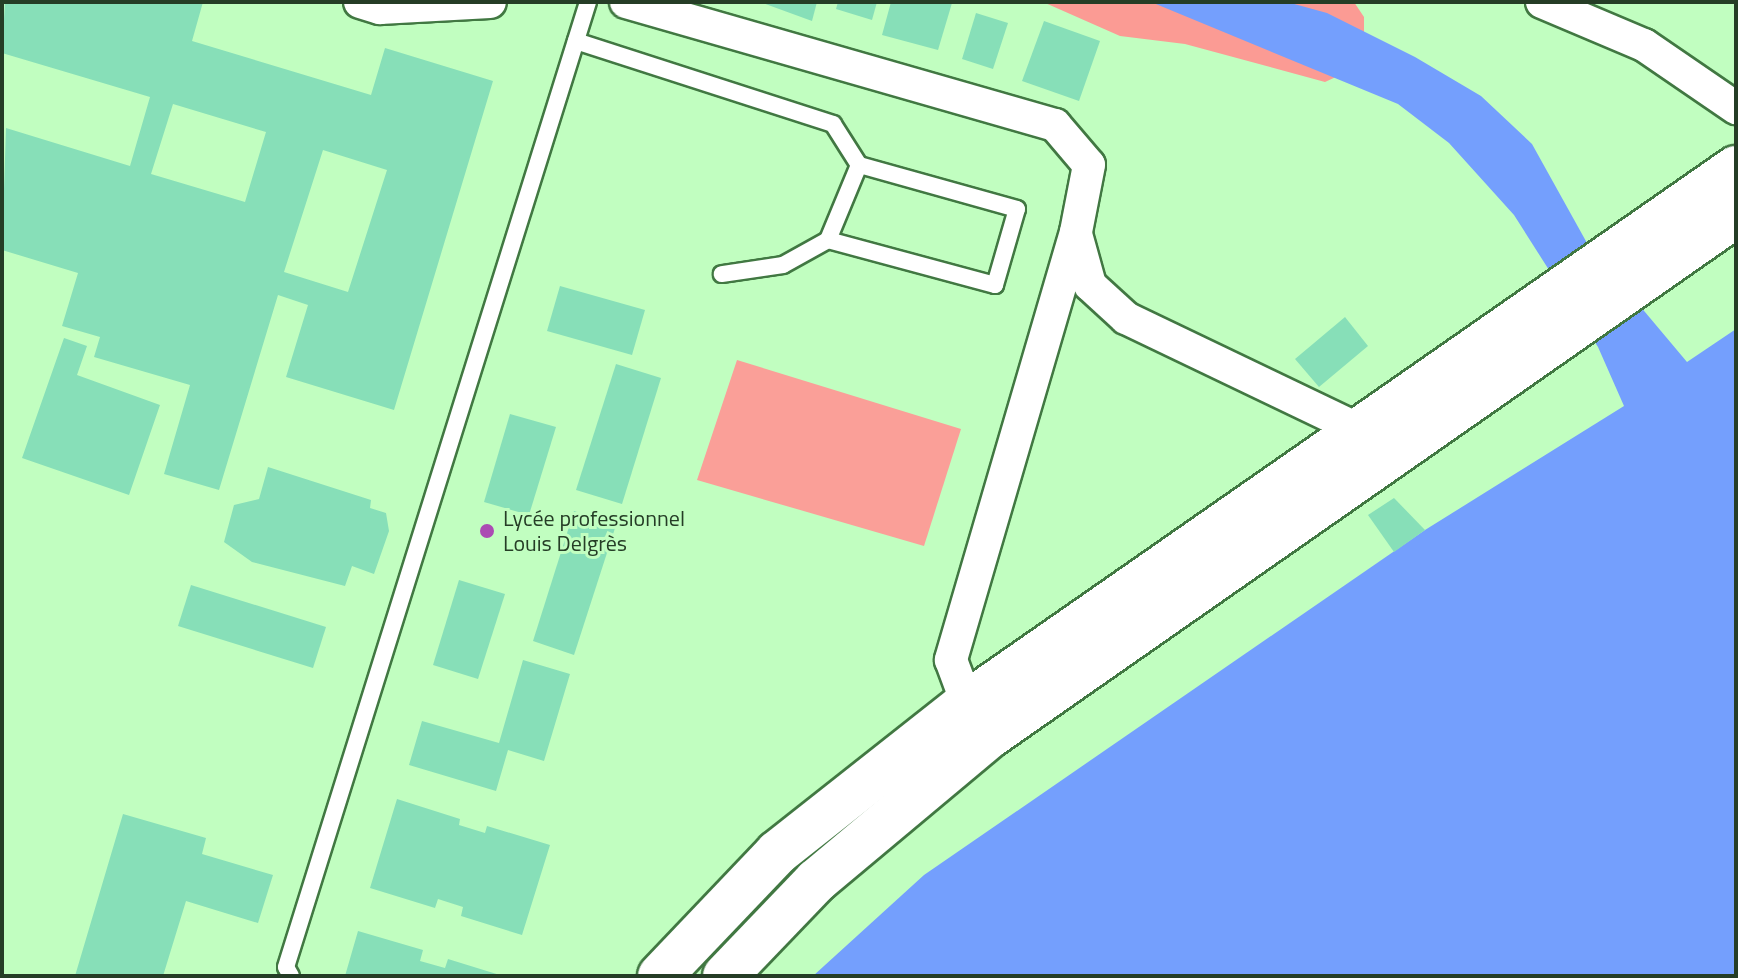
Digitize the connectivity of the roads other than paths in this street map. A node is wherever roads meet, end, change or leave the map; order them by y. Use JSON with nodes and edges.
{"nodes":[{"id":1,"x":360,"y":2,"type":"edge"},
{"id":2,"x":490,"y":2,"type":"edge"},
{"id":3,"x":588,"y":2,"type":"edge"},
{"id":4,"x":626,"y":2,"type":"edge"},
{"id":5,"x":1542,"y":2,"type":"edge"},
{"id":6,"x":576,"y":41,"type":"junction"},
{"id":7,"x":1736,"y":108,"type":"edge"},
{"id":8,"x":859,"y":165,"type":"junction"},
{"id":9,"x":1736,"y":168,"type":"edge"},
{"id":10,"x":1736,"y":215,"type":"edge"},
{"id":11,"x":1076,"y":232,"type":"junction"},
{"id":12,"x":828,"y":240,"type":"junction"},
{"id":13,"x":722,"y":274,"type":"dead end"},
{"id":14,"x":1360,"y":430,"type":"junction"},
{"id":15,"x":967,"y":703,"type":"junction"},
{"id":16,"x":291,"y":976,"type":"edge"},
{"id":17,"x":660,"y":976,"type":"edge"},
{"id":18,"x":725,"y":976,"type":"edge"}],
"edges":[{"from":1,"to":2,"type":"street"},
{"from":3,"to":6,"type":"lane"},
{"from":4,"to":11,"type":"street"},
{"from":5,"to":7,"type":"street"},
{"from":6,"to":8,"type":"lane"},
{"from":6,"to":16,"type":"lane"},
{"from":8,"to":12,"type":"lane"},
{"from":8,"to":12,"type":"lane"},
{"from":9,"to":14,"type":"main road"},
{"from":10,"to":18,"type":"main road"},
{"from":11,"to":14,"type":"street"},
{"from":11,"to":15,"type":"street"},
{"from":12,"to":13,"type":"lane"},
{"from":14,"to":15,"type":"main road"},
{"from":15,"to":17,"type":"main road"}]}
